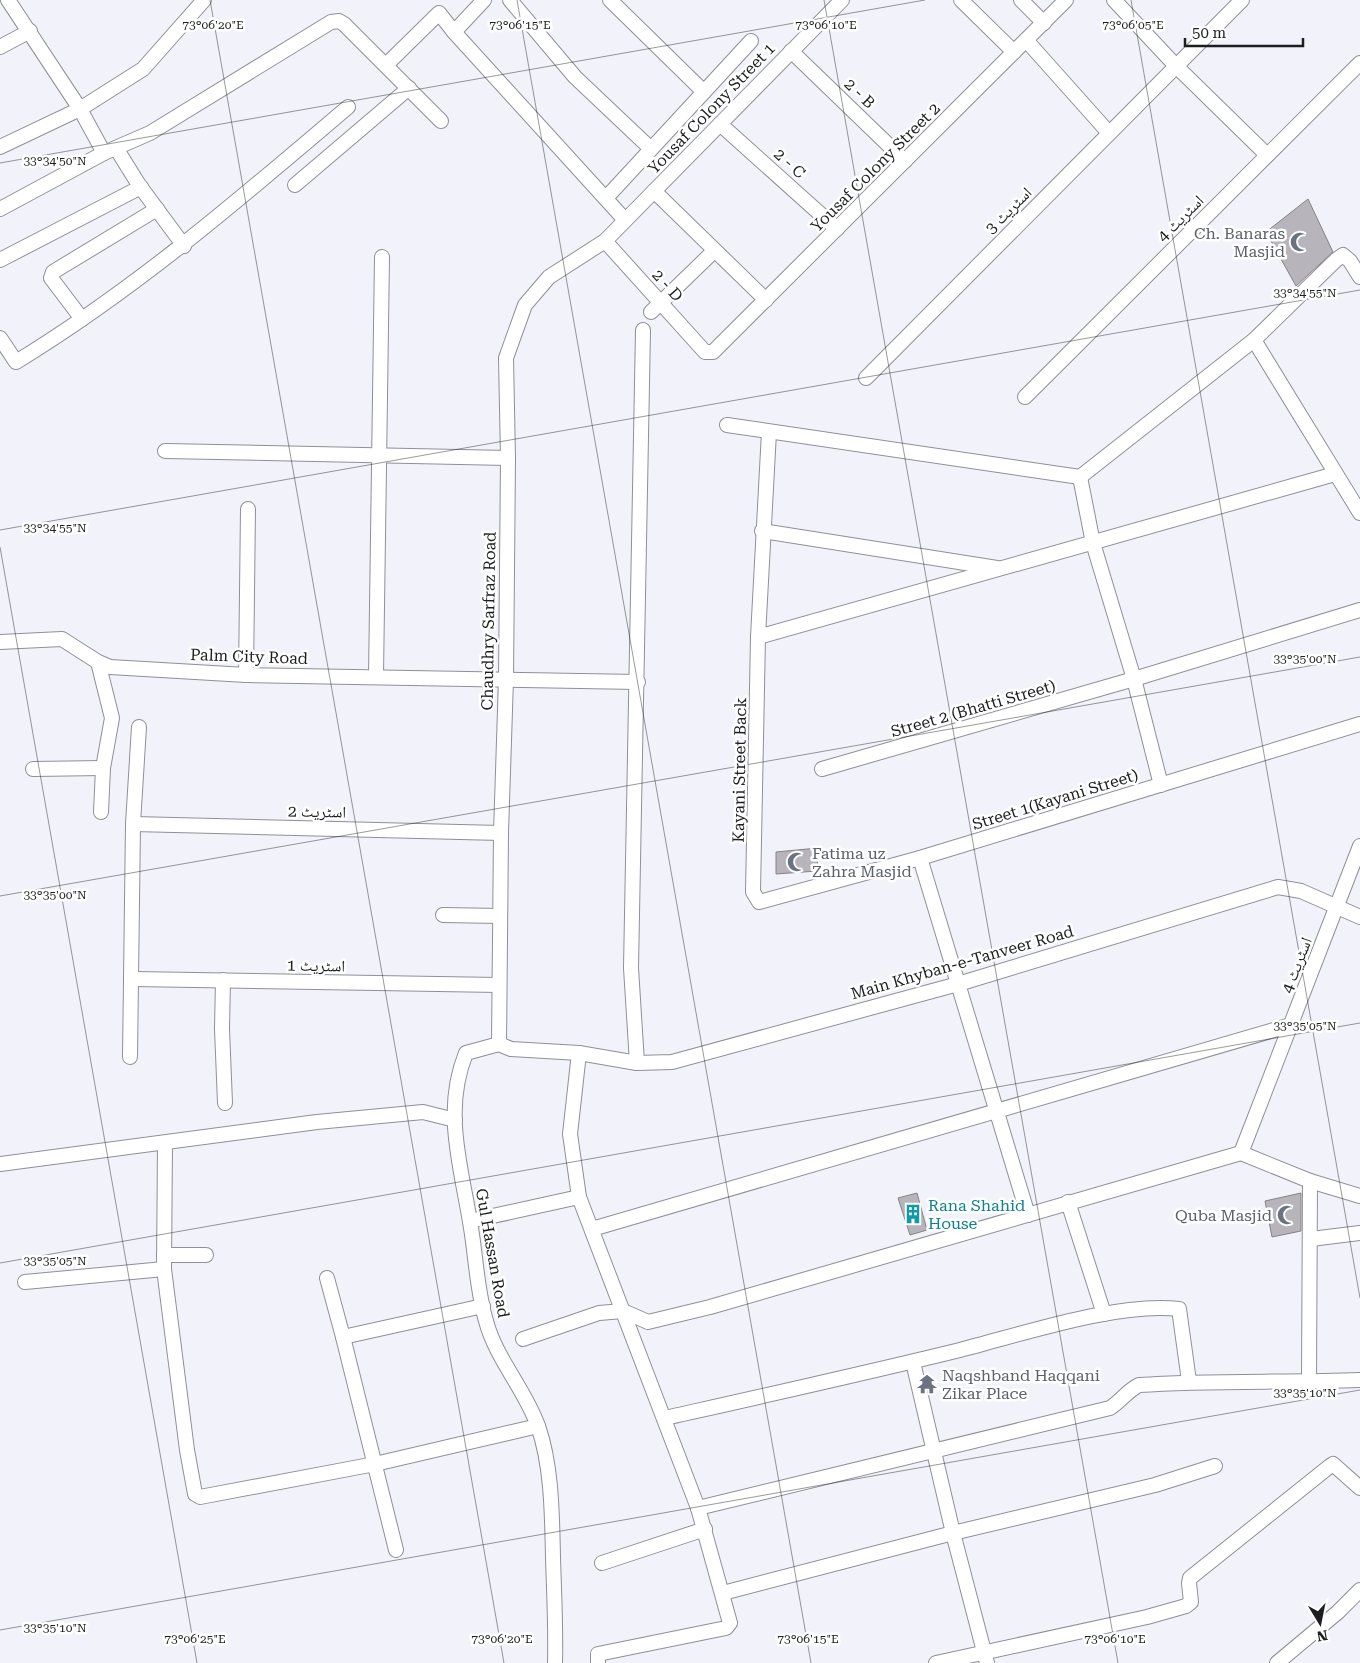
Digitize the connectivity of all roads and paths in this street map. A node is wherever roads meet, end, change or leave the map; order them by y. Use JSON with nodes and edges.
{"nodes":[{"id":1,"x":8,"y":0,"type":"edge"},
{"id":2,"x":204,"y":0,"type":"edge"},
{"id":3,"x":484,"y":0,"type":"edge"},
{"id":4,"x":510,"y":0,"type":"edge"},
{"id":5,"x":610,"y":0,"type":"edge"},
{"id":6,"x":842,"y":0,"type":"edge"},
{"id":7,"x":961,"y":0,"type":"edge"},
{"id":8,"x":1021,"y":0,"type":"edge"},
{"id":9,"x":1066,"y":0,"type":"edge"},
{"id":10,"x":1114,"y":0,"type":"edge"},
{"id":11,"x":1242,"y":0,"type":"edge"},
{"id":12,"x":1044,"y":22,"type":"junction"},
{"id":13,"x":30,"y":31,"type":"junction"},
{"id":14,"x":454,"y":32,"type":"junction"},
{"id":15,"x":1026,"y":40,"type":"junction"},
{"id":16,"x":751,"y":41,"type":"dead end"},
{"id":17,"x":0,"y":47,"type":"edge"},
{"id":18,"x":792,"y":51,"type":"junction"},
{"id":19,"x":1014,"y":52,"type":"junction"},
{"id":20,"x":1360,"y":63,"type":"edge"},
{"id":21,"x":386,"y":64,"type":"junction"},
{"id":22,"x":1176,"y":66,"type":"junction"},
{"id":23,"x":409,"y":88,"type":"junction"},
{"id":24,"x":704,"y":92,"type":"junction"},
{"id":25,"x":348,"y":107,"type":"dead end"},
{"id":26,"x":80,"y":110,"type":"junction"},
{"id":27,"x":441,"y":121,"type":"dead end"},
{"id":28,"x":720,"y":124,"type":"junction"},
{"id":29,"x":1109,"y":133,"type":"junction"},
{"id":30,"x":649,"y":147,"type":"dead end"},
{"id":31,"x":0,"y":148,"type":"edge"},
{"id":32,"x":110,"y":151,"type":"junction"},
{"id":33,"x":1268,"y":155,"type":"junction"},
{"id":34,"x":905,"y":161,"type":"junction"},
{"id":35,"x":295,"y":185,"type":"dead end"},
{"id":36,"x":141,"y":187,"type":"junction"},
{"id":37,"x":654,"y":191,"type":"junction"},
{"id":38,"x":606,"y":198,"type":"junction"},
{"id":39,"x":0,"y":209,"type":"edge"},
{"id":40,"x":157,"y":209,"type":"junction"},
{"id":41,"x":626,"y":220,"type":"junction"},
{"id":42,"x":837,"y":229,"type":"junction"},
{"id":43,"x":605,"y":241,"type":"junction"},
{"id":44,"x":184,"y":246,"type":"junction"},
{"id":45,"x":714,"y":251,"type":"junction"},
{"id":46,"x":382,"y":257,"type":"dead end"},
{"id":47,"x":0,"y":260,"type":"edge"},
{"id":48,"x":1360,"y":277,"type":"edge"},
{"id":49,"x":766,"y":300,"type":"junction"},
{"id":50,"x":656,"y":308,"type":"junction"},
{"id":51,"x":82,"y":319,"type":"junction"},
{"id":52,"x":643,"y":330,"type":"dead end"},
{"id":53,"x":0,"y":338,"type":"edge"},
{"id":54,"x":1254,"y":340,"type":"junction"},
{"id":55,"x":705,"y":352,"type":"joint"},
{"id":56,"x":866,"y":378,"type":"dead end"},
{"id":57,"x":1025,"y":397,"type":"dead end"},
{"id":58,"x":726,"y":424,"type":"dead end"},
{"id":59,"x":769,"y":432,"type":"junction"},
{"id":60,"x":165,"y":451,"type":"dead end"},
{"id":61,"x":379,"y":456,"type":"junction"},
{"id":62,"x":508,"y":458,"type":"junction"},
{"id":63,"x":1335,"y":474,"type":"junction"},
{"id":64,"x":1080,"y":476,"type":"junction"},
{"id":65,"x":248,"y":509,"type":"dead end"},
{"id":66,"x":1360,"y":513,"type":"edge"},
{"id":67,"x":762,"y":532,"type":"junction"},
{"id":68,"x":1093,"y":543,"type":"junction"},
{"id":69,"x":1003,"y":569,"type":"junction"},
{"id":70,"x":1360,"y":610,"type":"edge"},
{"id":71,"x":758,"y":637,"type":"junction"},
{"id":72,"x":0,"y":642,"type":"edge"},
{"id":73,"x":98,"y":662,"type":"junction"},
{"id":74,"x":246,"y":675,"type":"junction"},
{"id":75,"x":376,"y":676,"type":"junction"},
{"id":76,"x":506,"y":679,"type":"junction"},
{"id":77,"x":1134,"y":679,"type":"junction"},
{"id":78,"x":638,"y":682,"type":"junction"},
{"id":79,"x":1360,"y":724,"type":"edge"},
{"id":80,"x":138,"y":727,"type":"dead end"},
{"id":81,"x":103,"y":768,"type":"junction"},
{"id":82,"x":33,"y":769,"type":"dead end"},
{"id":83,"x":822,"y":770,"type":"dead end"},
{"id":84,"x":1161,"y":785,"type":"junction"},
{"id":85,"x":101,"y":812,"type":"dead end"},
{"id":86,"x":133,"y":824,"type":"junction"},
{"id":87,"x":501,"y":833,"type":"junction"},
{"id":88,"x":1360,"y":846,"type":"edge"},
{"id":89,"x":920,"y":858,"type":"junction"},
{"id":90,"x":759,"y":902,"type":"joint"},
{"id":91,"x":1337,"y":907,"type":"junction"},
{"id":92,"x":443,"y":915,"type":"dead end"},
{"id":93,"x":500,"y":916,"type":"junction"},
{"id":94,"x":1360,"y":917,"type":"edge"},
{"id":95,"x":133,"y":979,"type":"junction"},
{"id":96,"x":223,"y":980,"type":"junction"},
{"id":97,"x":958,"y":984,"type":"junction"},
{"id":98,"x":500,"y":985,"type":"junction"},
{"id":99,"x":1291,"y":1025,"type":"junction"},
{"id":100,"x":499,"y":1044,"type":"junction"},
{"id":101,"x":573,"y":1053,"type":"junction"},
{"id":102,"x":130,"y":1057,"type":"dead end"},
{"id":103,"x":637,"y":1063,"type":"junction"},
{"id":104,"x":225,"y":1103,"type":"dead end"},
{"id":105,"x":998,"y":1112,"type":"junction"},
{"id":106,"x":455,"y":1120,"type":"junction"},
{"id":107,"x":165,"y":1144,"type":"junction"},
{"id":108,"x":1240,"y":1153,"type":"junction"},
{"id":109,"x":0,"y":1164,"type":"edge"},
{"id":110,"x":1310,"y":1181,"type":"junction"},
{"id":111,"x":1360,"y":1196,"type":"edge"},
{"id":112,"x":579,"y":1198,"type":"junction"},
{"id":113,"x":1068,"y":1202,"type":"junction"},
{"id":114,"x":1028,"y":1215,"type":"junction"},
{"id":115,"x":470,"y":1221,"type":"junction"},
{"id":116,"x":592,"y":1229,"type":"junction"},
{"id":117,"x":1360,"y":1233,"type":"edge"},
{"id":118,"x":1311,"y":1239,"type":"junction"},
{"id":119,"x":206,"y":1255,"type":"dead end"},
{"id":120,"x":164,"y":1262,"type":"junction"},
{"id":121,"x":327,"y":1278,"type":"dead end"},
{"id":122,"x":25,"y":1282,"type":"dead end"},
{"id":123,"x":483,"y":1306,"type":"junction"},
{"id":124,"x":623,"y":1311,"type":"junction"},
{"id":125,"x":1104,"y":1314,"type":"junction"},
{"id":126,"x":343,"y":1337,"type":"junction"},
{"id":127,"x":523,"y":1339,"type":"dead end"},
{"id":128,"x":913,"y":1362,"type":"junction"},
{"id":129,"x":1360,"y":1380,"type":"edge"},
{"id":130,"x":1189,"y":1381,"type":"junction"},
{"id":131,"x":1309,"y":1382,"type":"junction"},
{"id":132,"x":665,"y":1418,"type":"junction"},
{"id":133,"x":538,"y":1426,"type":"junction"},
{"id":134,"x":934,"y":1450,"type":"junction"},
{"id":135,"x":375,"y":1464,"type":"junction"},
{"id":136,"x":1215,"y":1466,"type":"dead end"},
{"id":137,"x":1360,"y":1488,"type":"edge"},
{"id":138,"x":698,"y":1508,"type":"junction"},
{"id":139,"x":704,"y":1529,"type":"junction"},
{"id":140,"x":953,"y":1533,"type":"junction"},
{"id":141,"x":396,"y":1550,"type":"dead end"},
{"id":142,"x":602,"y":1563,"type":"dead end"},
{"id":143,"x":1360,"y":1590,"type":"edge"},
{"id":144,"x":723,"y":1594,"type":"junction"},
{"id":145,"x":986,"y":1658,"type":"edge"},
{"id":146,"x":555,"y":1663,"type":"edge"},
{"id":147,"x":598,"y":1663,"type":"edge"},
{"id":148,"x":936,"y":1663,"type":"edge"},
{"id":149,"x":1277,"y":1663,"type":"edge"}],
"edges":[{"from":1,"to":13,"type":"street"},
{"from":2,"to":26,"type":"street"},
{"from":3,"to":14,"type":"street"},
{"from":4,"to":30,"type":"street"},
{"from":5,"to":24,"type":"street"},
{"from":6,"to":18,"type":"street","name":"Yousaf Colony Street 1"},
{"from":7,"to":19,"type":"street"},
{"from":8,"to":12,"type":"street"},
{"from":9,"to":12,"type":"street","name":"Yousaf Colony Street 2"},
{"from":10,"to":22,"type":"street"},
{"from":11,"to":22,"type":"street","name":"اسٹریٹ 3"},
{"from":12,"to":15,"type":"street","name":"Yousaf Colony Street 2"},
{"from":13,"to":17,"type":"street"},
{"from":13,"to":26,"type":"street"},
{"from":14,"to":21,"type":"street"},
{"from":14,"to":38,"type":"street"},
{"from":15,"to":19,"type":"street","name":"Yousaf Colony Street 2"},
{"from":15,"to":29,"type":"street"},
{"from":16,"to":24,"type":"street"},
{"from":18,"to":28,"type":"street","name":"Yousaf Colony Street 1"},
{"from":18,"to":34,"type":"street","name":"2 - B"},
{"from":19,"to":34,"type":"street","name":"Yousaf Colony Street 2"},
{"from":20,"to":33,"type":"street","name":"اسٹریٹ 4"},
{"from":21,"to":23,"type":"street"},
{"from":21,"to":32,"type":"street"},
{"from":22,"to":29,"type":"street","name":"اسٹریٹ 3"},
{"from":22,"to":33,"type":"street"},
{"from":23,"to":27,"type":"street"},
{"from":23,"to":35,"type":"street"},
{"from":24,"to":38,"type":"street"},
{"from":25,"to":44,"type":"street"},
{"from":26,"to":31,"type":"street"},
{"from":26,"to":32,"type":"street"},
{"from":28,"to":37,"type":"street","name":"Yousaf Colony Street 1"},
{"from":28,"to":42,"type":"street","name":"2 - C"},
{"from":29,"to":56,"type":"street","name":"اسٹریٹ 3"},
{"from":32,"to":36,"type":"street"},
{"from":32,"to":39,"type":"street"},
{"from":33,"to":57,"type":"street","name":"اسٹریٹ 4"},
{"from":34,"to":42,"type":"street","name":"Yousaf Colony Street 2"},
{"from":36,"to":40,"type":"street"},
{"from":36,"to":47,"type":"street"},
{"from":37,"to":41,"type":"street","name":"Yousaf Colony Street 1"},
{"from":37,"to":45,"type":"street"},
{"from":38,"to":41,"type":"street"},
{"from":40,"to":44,"type":"street"},
{"from":40,"to":51,"type":"street"},
{"from":41,"to":43,"type":"street","name":"Yousaf Colony Street 1"},
{"from":42,"to":49,"type":"street","name":"Yousaf Colony Street 2"},
{"from":43,"to":50,"type":"street","name":"2 - D"},
{"from":43,"to":62,"type":"street","name":"Chaudhry Sarfraz Road"},
{"from":44,"to":51,"type":"street"},
{"from":45,"to":49,"type":"street"},
{"from":45,"to":50,"type":"street"},
{"from":46,"to":61,"type":"street"},
{"from":48,"to":54,"type":"street"},
{"from":49,"to":55,"type":"street","name":"Yousaf Colony Street 2"},
{"from":50,"to":55,"type":"street","name":"2 - D"},
{"from":51,"to":53,"type":"street"},
{"from":52,"to":78,"type":"street"},
{"from":54,"to":63,"type":"street"},
{"from":54,"to":64,"type":"street"},
{"from":58,"to":59,"type":"street"},
{"from":59,"to":64,"type":"street"},
{"from":59,"to":67,"type":"street","name":"Kayani Street Back"},
{"from":60,"to":61,"type":"street"},
{"from":61,"to":62,"type":"street"},
{"from":61,"to":75,"type":"street"},
{"from":62,"to":76,"type":"street","name":"Chaudhry Sarfraz Road"},
{"from":63,"to":66,"type":"street"},
{"from":63,"to":68,"type":"street"},
{"from":64,"to":68,"type":"street"},
{"from":65,"to":74,"type":"street"},
{"from":67,"to":69,"type":"street"},
{"from":67,"to":71,"type":"street","name":"Kayani Street Back"},
{"from":68,"to":69,"type":"street"},
{"from":68,"to":77,"type":"street"},
{"from":69,"to":71,"type":"street"},
{"from":70,"to":77,"type":"street","name":"Street 2 (Bhatti Street)"},
{"from":71,"to":90,"type":"street","name":"Kayani Street Back"},
{"from":72,"to":73,"type":"street","name":"Palm City Road"},
{"from":73,"to":74,"type":"street","name":"Palm City Road"},
{"from":73,"to":81,"type":"street"},
{"from":74,"to":75,"type":"street","name":"Palm City Road"},
{"from":75,"to":76,"type":"street","name":"Palm City Road"},
{"from":76,"to":78,"type":"street","name":"Palm City Road"},
{"from":76,"to":87,"type":"street","name":"Chaudhry Sarfraz Road"},
{"from":77,"to":83,"type":"street","name":"Street 2 (Bhatti Street)"},
{"from":77,"to":84,"type":"street"},
{"from":78,"to":103,"type":"street"},
{"from":79,"to":84,"type":"street","name":"Street 1(Kayani Street)"},
{"from":80,"to":86,"type":"street"},
{"from":81,"to":82,"type":"street"},
{"from":81,"to":85,"type":"street"},
{"from":84,"to":89,"type":"street","name":"Street 1(Kayani Street)"},
{"from":86,"to":87,"type":"street","name":"اسٹریٹ 2"},
{"from":86,"to":95,"type":"street"},
{"from":87,"to":93,"type":"street","name":"Chaudhry Sarfraz Road"},
{"from":88,"to":91,"type":"street","name":"اسٹریٹ 4"},
{"from":89,"to":90,"type":"street","name":"Street 1(Kayani Street)"},
{"from":89,"to":97,"type":"street"},
{"from":91,"to":94,"type":"street","name":"Main Khyban-e-Tanveer Road"},
{"from":91,"to":97,"type":"street","name":"Main Khyban-e-Tanveer Road"},
{"from":91,"to":99,"type":"street","name":"اسٹریٹ 4"},
{"from":92,"to":93,"type":"street"},
{"from":93,"to":98,"type":"street","name":"Chaudhry Sarfraz Road"},
{"from":95,"to":96,"type":"street","name":"اسٹریٹ 1"},
{"from":95,"to":102,"type":"street"},
{"from":96,"to":98,"type":"street","name":"اسٹریٹ 1"},
{"from":96,"to":104,"type":"street"},
{"from":97,"to":103,"type":"street","name":"Main Khyban-e-Tanveer Road"},
{"from":97,"to":105,"type":"street"},
{"from":98,"to":100,"type":"street","name":"Chaudhry Sarfraz Road"},
{"from":99,"to":105,"type":"street"},
{"from":99,"to":108,"type":"street","name":"اسٹریٹ 4"},
{"from":100,"to":101,"type":"street","name":"Main Khyban-e-Tanveer Road"},
{"from":100,"to":106,"type":"street","name":"Gul Hassan Road"},
{"from":101,"to":103,"type":"street","name":"Main Khyban-e-Tanveer Road"},
{"from":101,"to":112,"type":"street"},
{"from":105,"to":114,"type":"street"},
{"from":105,"to":116,"type":"street"},
{"from":106,"to":107,"type":"street"},
{"from":106,"to":115,"type":"street","name":"Gul Hassan Road"},
{"from":107,"to":109,"type":"street"},
{"from":107,"to":120,"type":"street"},
{"from":108,"to":110,"type":"street"},
{"from":108,"to":113,"type":"street"},
{"from":110,"to":111,"type":"street"},
{"from":110,"to":118,"type":"street"},
{"from":112,"to":115,"type":"street"},
{"from":112,"to":116,"type":"street"},
{"from":113,"to":114,"type":"street"},
{"from":113,"to":125,"type":"street"},
{"from":114,"to":124,"type":"street"},
{"from":115,"to":123,"type":"street","name":"Gul Hassan Road"},
{"from":116,"to":124,"type":"street"},
{"from":117,"to":118,"type":"street"},
{"from":118,"to":131,"type":"street"},
{"from":119,"to":120,"type":"street"},
{"from":120,"to":122,"type":"street"},
{"from":120,"to":135,"type":"street"},
{"from":121,"to":126,"type":"street"},
{"from":123,"to":126,"type":"street"},
{"from":123,"to":133,"type":"street","name":"Gul Hassan Road"},
{"from":124,"to":127,"type":"street"},
{"from":124,"to":132,"type":"street"},
{"from":125,"to":128,"type":"street"},
{"from":125,"to":130,"type":"street"},
{"from":126,"to":135,"type":"street"},
{"from":128,"to":132,"type":"street"},
{"from":128,"to":134,"type":"street"},
{"from":129,"to":131,"type":"street"},
{"from":130,"to":131,"type":"street"},
{"from":130,"to":134,"type":"street"},
{"from":132,"to":138,"type":"street"},
{"from":133,"to":135,"type":"street"},
{"from":133,"to":146,"type":"street","name":"Gul Hassan Road"},
{"from":134,"to":138,"type":"street"},
{"from":134,"to":140,"type":"street"},
{"from":135,"to":141,"type":"street"},
{"from":136,"to":140,"type":"street"},
{"from":137,"to":145,"type":"street"},
{"from":138,"to":139,"type":"street"},
{"from":139,"to":142,"type":"street"},
{"from":139,"to":144,"type":"street"},
{"from":140,"to":144,"type":"street"},
{"from":140,"to":145,"type":"street"},
{"from":143,"to":149,"type":"street"},
{"from":144,"to":147,"type":"street"},
{"from":145,"to":148,"type":"street"}]}
